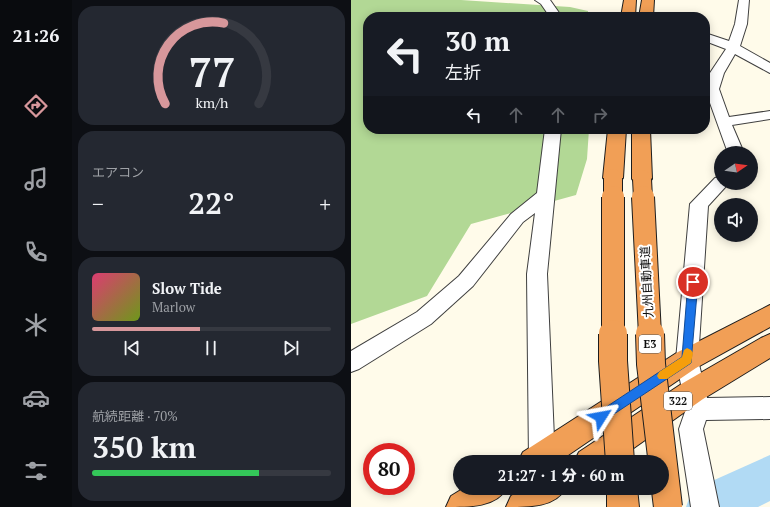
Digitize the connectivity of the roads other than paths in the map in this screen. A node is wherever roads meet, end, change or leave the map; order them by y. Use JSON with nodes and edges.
{"nodes":[{"id":1,"x":540,"y":0,"type":"edge"},
{"id":2,"x":624,"y":0,"type":"edge"},
{"id":3,"x":630,"y":0,"type":"edge"},
{"id":4,"x":648,"y":0,"type":"edge"},
{"id":5,"x":745,"y":0,"type":"edge"},
{"id":6,"x":553,"y":12,"type":"edge"},
{"id":7,"x":623,"y":12,"type":"edge"},
{"id":8,"x":629,"y":12,"type":"edge"},
{"id":9,"x":647,"y":12,"type":"edge"},
{"id":10,"x":710,"y":39,"type":"edge"},
{"id":11,"x":733,"y":47,"type":"junction"},
{"id":12,"x":770,"y":69,"type":"edge"},
{"id":13,"x":770,"y":115,"type":"edge"},
{"id":14,"x":723,"y":122,"type":"junction"},
{"id":15,"x":552,"y":134,"type":"edge"},
{"id":16,"x":617,"y":134,"type":"edge"},
{"id":17,"x":641,"y":134,"type":"edge"},
{"id":18,"x":734,"y":146,"type":"edge"},
{"id":19,"x":714,"y":189,"type":"edge"},
{"id":20,"x":545,"y":196,"type":"junction"},
{"id":21,"x":770,"y":315,"type":"edge"},
{"id":22,"x":770,"y":345,"type":"edge"},
{"id":23,"x":687,"y":360,"type":"junction"},
{"id":24,"x":351,"y":362,"type":"edge"},
{"id":25,"x":770,"y":408,"type":"edge"},
{"id":26,"x":694,"y":410,"type":"junction"},
{"id":27,"x":543,"y":455,"type":"edge"},
{"id":28,"x":568,"y":455,"type":"edge"},
{"id":29,"x":603,"y":455,"type":"edge"},
{"id":30,"x":620,"y":455,"type":"edge"},
{"id":31,"x":481,"y":495,"type":"edge"},
{"id":32,"x":530,"y":495,"type":"edge"},
{"id":33,"x":622,"y":495,"type":"edge"},
{"id":34,"x":462,"y":507,"type":"edge"},
{"id":35,"x":522,"y":507,"type":"edge"},
{"id":36,"x":623,"y":507,"type":"edge"},
{"id":37,"x":668,"y":507,"type":"edge"},
{"id":38,"x":705,"y":507,"type":"edge"}],
"edges":[{"from":1,"to":6,"type":"street"},
{"from":2,"to":7,"type":"highway"},
{"from":3,"to":8,"type":"highway"},
{"from":4,"to":9,"type":"highway"},
{"from":5,"to":11,"type":"street"},
{"from":10,"to":11,"type":"street"},
{"from":11,"to":12,"type":"street"},
{"from":11,"to":14,"type":"street"},
{"from":13,"to":14,"type":"street"},
{"from":14,"to":18,"type":"street"},
{"from":15,"to":20,"type":"street"},
{"from":16,"to":30,"type":"highway","bridge":true},
{"from":17,"to":37,"type":"highway","name":"九州自動車道","number":"E3","bridge":true},
{"from":19,"to":23,"type":"street"},
{"from":20,"to":24,"type":"street"},
{"from":20,"to":27,"type":"street"},
{"from":21,"to":23,"type":"highway","number":"322"},
{"from":22,"to":26,"type":"highway","number":"322"},
{"from":23,"to":26,"type":"street"},
{"from":23,"to":28,"type":"highway","number":"322"},
{"from":25,"to":26,"type":"street"},
{"from":26,"to":29,"type":"highway","number":"322"},
{"from":26,"to":38,"type":"street"},
{"from":31,"to":34,"type":"highway"},
{"from":32,"to":35,"type":"highway","number":"322"},
{"from":33,"to":36,"type":"highway"}]}
